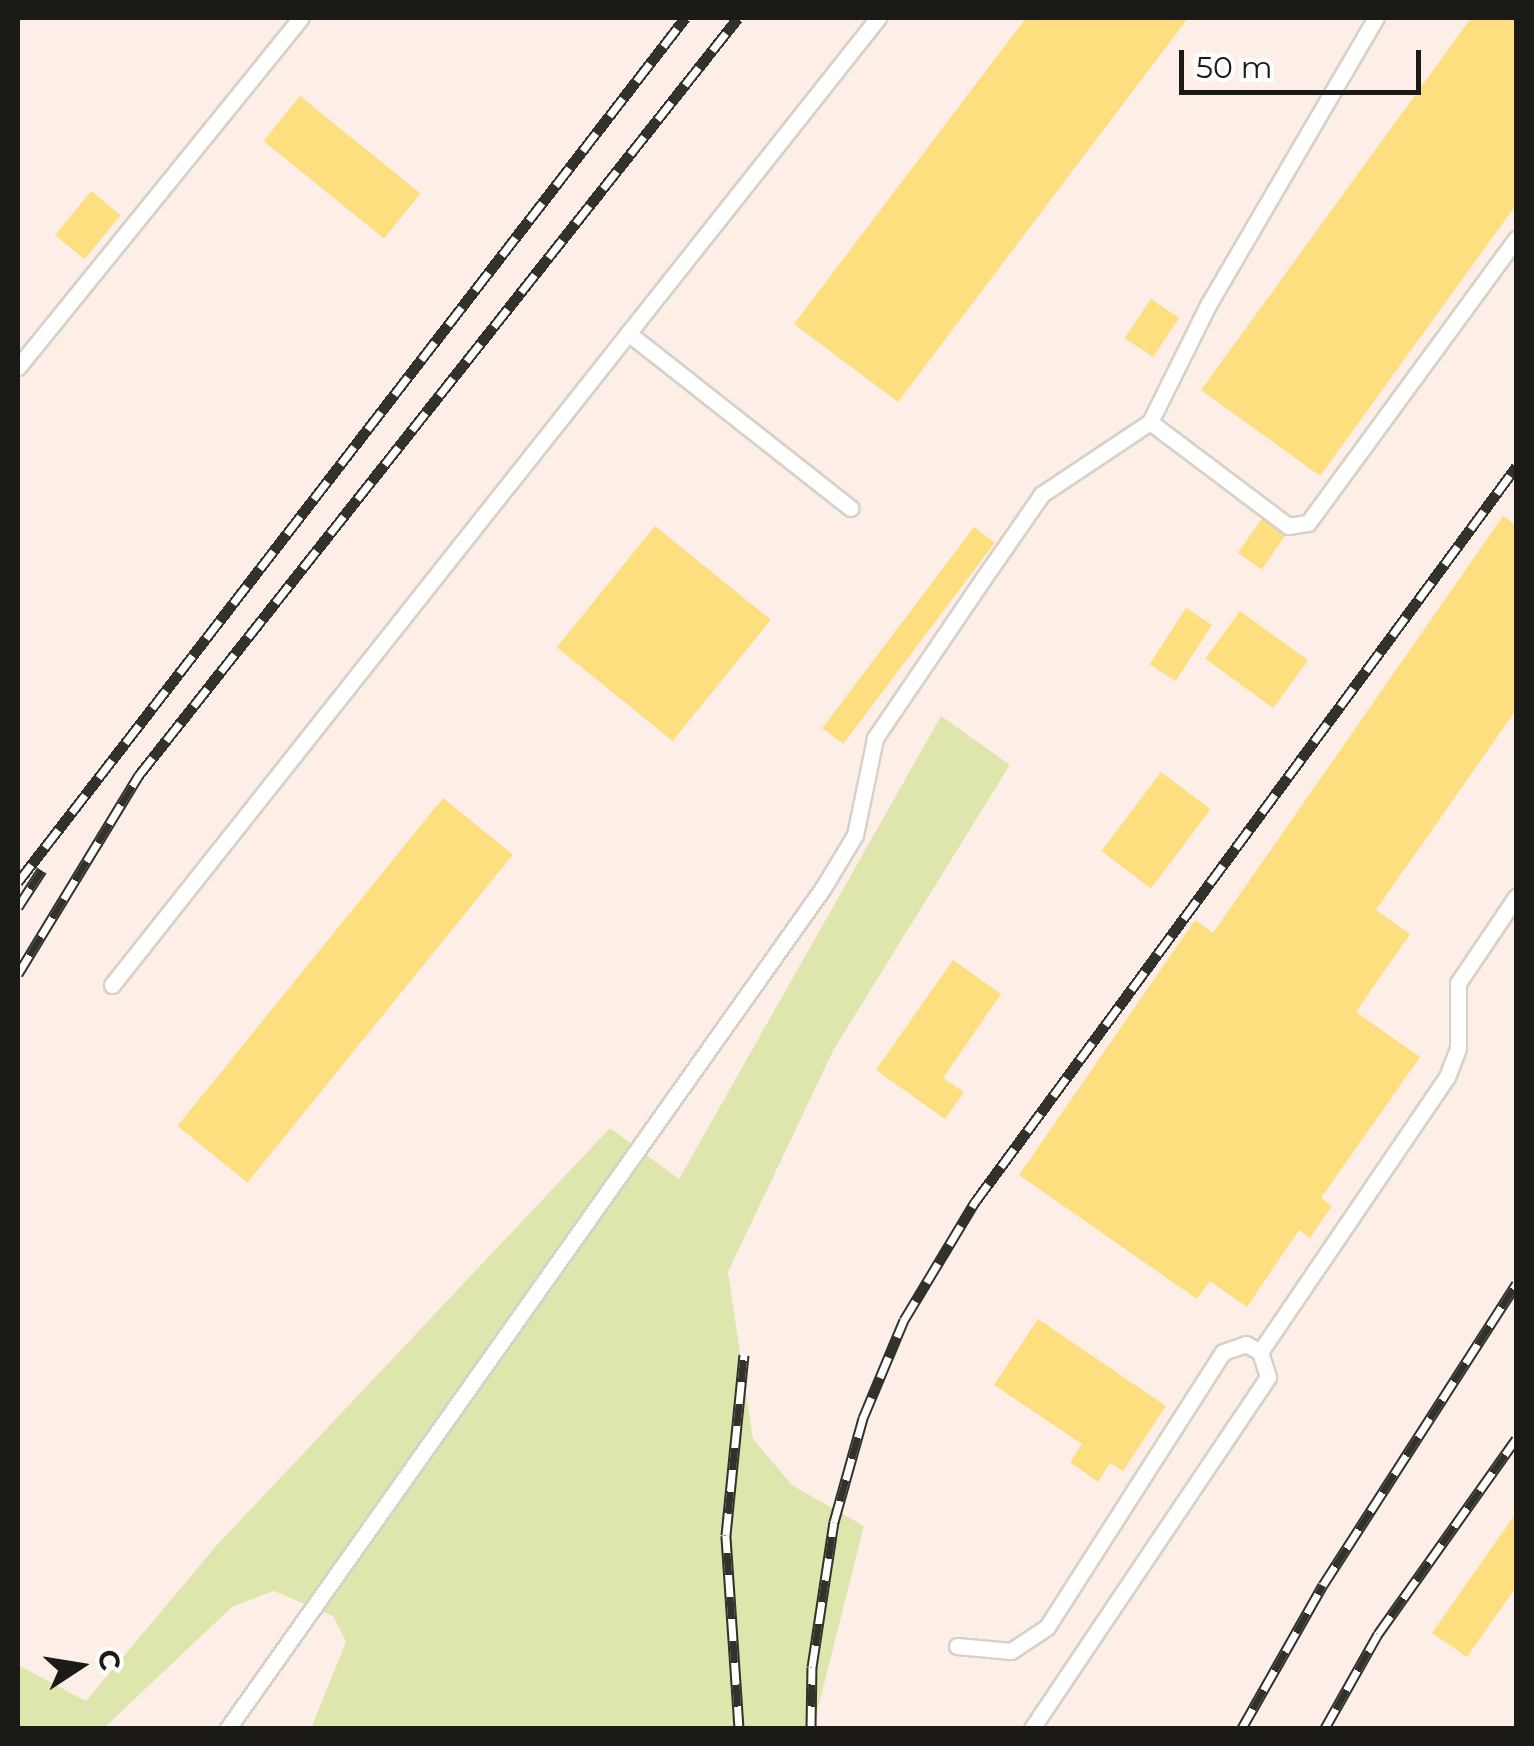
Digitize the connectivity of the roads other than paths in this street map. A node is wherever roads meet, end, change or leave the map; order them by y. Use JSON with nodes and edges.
{"nodes":[{"id":1,"x":300,"y":18,"type":"edge"},
{"id":2,"x":878,"y":18,"type":"edge"},
{"id":3,"x":1376,"y":18,"type":"edge"},
{"id":4,"x":1516,"y":239,"type":"edge"},
{"id":5,"x":628,"y":333,"type":"junction"},
{"id":6,"x":18,"y":368,"type":"edge"},
{"id":7,"x":1150,"y":422,"type":"junction"},
{"id":8,"x":850,"y":508,"type":"dead end"},
{"id":9,"x":1516,"y":898,"type":"edge"},
{"id":10,"x":112,"y":985,"type":"dead end"},
{"id":11,"x":1260,"y":1352,"type":"junction"},
{"id":12,"x":957,"y":1646,"type":"dead end"},
{"id":13,"x":228,"y":1728,"type":"edge"},
{"id":14,"x":1032,"y":1728,"type":"edge"}],
"edges":[{"from":1,"to":6,"type":"lane"},
{"from":2,"to":5,"type":"lane"},
{"from":3,"to":7,"type":"lane"},
{"from":4,"to":7,"type":"lane"},
{"from":5,"to":8,"type":"lane"},
{"from":5,"to":10,"type":"lane"},
{"from":7,"to":13,"type":"lane"},
{"from":9,"to":11,"type":"lane"},
{"from":11,"to":12,"type":"lane"},
{"from":11,"to":14,"type":"lane"}]}
